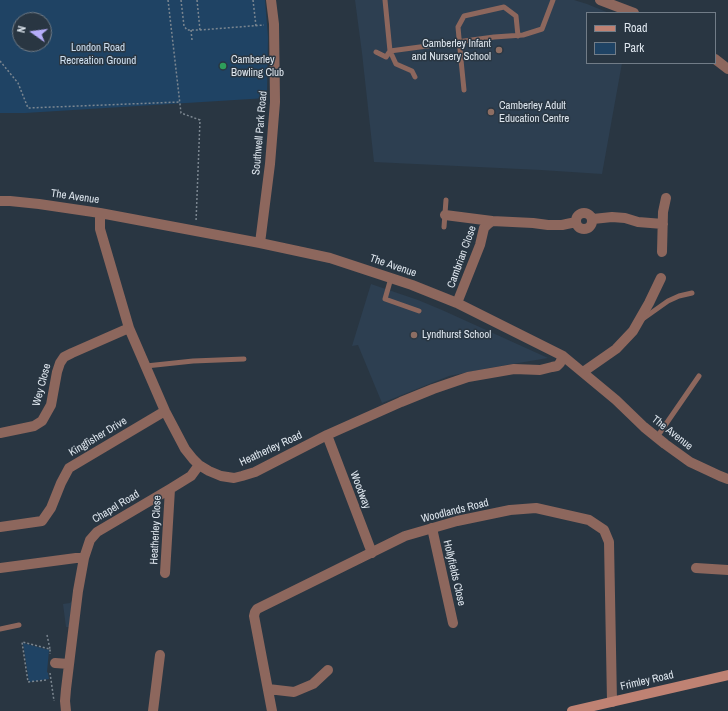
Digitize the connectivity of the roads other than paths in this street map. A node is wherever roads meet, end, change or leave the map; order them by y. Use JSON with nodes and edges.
{"nodes":[{"id":1,"x":272,"y":0,"type":"edge"},
{"id":2,"x":385,"y":0,"type":"edge"},
{"id":3,"x":553,"y":0,"type":"edge"},
{"id":4,"x":605,"y":1,"type":"edge"},
{"id":5,"x":632,"y":12,"type":"edge"},
{"id":6,"x":518,"y":36,"type":"junction"},
{"id":7,"x":459,"y":42,"type":"junction"},
{"id":8,"x":390,"y":51,"type":"junction"},
{"id":9,"x":376,"y":52,"type":"dead end"},
{"id":10,"x":716,"y":60,"type":"edge"},
{"id":11,"x":728,"y":69,"type":"edge"},
{"id":12,"x":416,"y":77,"type":"dead end"},
{"id":13,"x":464,"y":90,"type":"dead end"},
{"id":14,"x":666,"y":198,"type":"dead end"},
{"id":15,"x":446,"y":200,"type":"dead end"},
{"id":16,"x":0,"y":201,"type":"edge"},
{"id":17,"x":100,"y":212,"type":"junction"},
{"id":18,"x":445,"y":215,"type":"junction"},
{"id":19,"x":492,"y":222,"type":"junction"},
{"id":20,"x":663,"y":224,"type":"junction"},
{"id":21,"x":444,"y":227,"type":"dead end"},
{"id":22,"x":260,"y":243,"type":"junction"},
{"id":23,"x":662,"y":252,"type":"dead end"},
{"id":24,"x":391,"y":278,"type":"junction"},
{"id":25,"x":661,"y":278,"type":"dead end"},
{"id":26,"x":692,"y":293,"type":"dead end"},
{"id":27,"x":457,"y":303,"type":"junction"},
{"id":28,"x":419,"y":311,"type":"dead end"},
{"id":29,"x":639,"y":321,"type":"junction"},
{"id":30,"x":129,"y":328,"type":"junction"},
{"id":31,"x":563,"y":356,"type":"junction"},
{"id":32,"x":244,"y":359,"type":"dead end"},
{"id":33,"x":146,"y":366,"type":"junction"},
{"id":34,"x":583,"y":372,"type":"junction"},
{"id":35,"x":699,"y":376,"type":"dead end"},
{"id":36,"x":165,"y":411,"type":"junction"},
{"id":37,"x":0,"y":433,"type":"edge"},
{"id":38,"x":327,"y":435,"type":"junction"},
{"id":39,"x":657,"y":438,"type":"junction"},
{"id":40,"x":199,"y":465,"type":"junction"},
{"id":41,"x":728,"y":479,"type":"edge"},
{"id":42,"x":170,"y":489,"type":"junction"},
{"id":43,"x":0,"y":526,"type":"edge"},
{"id":44,"x":432,"y":528,"type":"junction"},
{"id":45,"x":372,"y":553,"type":"junction"},
{"id":46,"x":84,"y":558,"type":"junction"},
{"id":47,"x":0,"y":568,"type":"edge"},
{"id":48,"x":696,"y":568,"type":"dead end"},
{"id":49,"x":728,"y":570,"type":"edge"},
{"id":50,"x":166,"y":573,"type":"dead end"},
{"id":51,"x":453,"y":623,"type":"dead end"},
{"id":52,"x":19,"y":625,"type":"dead end"},
{"id":53,"x":0,"y":628,"type":"edge"},
{"id":54,"x":160,"y":655,"type":"dead end"},
{"id":55,"x":55,"y":662,"type":"dead end"},
{"id":56,"x":69,"y":664,"type":"junction"},
{"id":57,"x":328,"y":670,"type":"dead end"},
{"id":58,"x":728,"y":675,"type":"edge"},
{"id":59,"x":268,"y":689,"type":"junction"},
{"id":60,"x":612,"y":702,"type":"junction"},
{"id":61,"x":66,"y":711,"type":"edge"},
{"id":62,"x":153,"y":711,"type":"edge"},
{"id":63,"x":272,"y":711,"type":"edge"},
{"id":64,"x":572,"y":711,"type":"edge"}],
"edges":[{"from":1,"to":22,"type":"street","name":"Southwell Park Road"},
{"from":2,"to":8,"type":"lane"},
{"from":3,"to":6,"type":"lane"},
{"from":4,"to":5,"type":"street"},
{"from":6,"to":7,"type":"lane"},
{"from":6,"to":7,"type":"lane"},
{"from":7,"to":8,"type":"lane"},
{"from":7,"to":13,"type":"lane"},
{"from":8,"to":9,"type":"lane"},
{"from":8,"to":12,"type":"lane"},
{"from":10,"to":11,"type":"street"},
{"from":14,"to":20,"type":"street"},
{"from":15,"to":18,"type":"lane"},
{"from":16,"to":17,"type":"street","name":"The Avenue"},
{"from":17,"to":22,"type":"street","name":"The Avenue"},
{"from":17,"to":30,"type":"street","name":"Heatherley Road"},
{"from":18,"to":19,"type":"street","name":"Cambrian Close"},
{"from":18,"to":21,"type":"lane"},
{"from":19,"to":20,"type":"street","name":"Cambrian Close"},
{"from":19,"to":27,"type":"street","name":"Cambrian Close"},
{"from":20,"to":23,"type":"street"},
{"from":22,"to":24,"type":"street","name":"The Avenue"},
{"from":24,"to":27,"type":"street","name":"The Avenue"},
{"from":24,"to":28,"type":"lane"},
{"from":25,"to":29,"type":"street"},
{"from":26,"to":29,"type":"lane"},
{"from":27,"to":31,"type":"street","name":"The Avenue"},
{"from":29,"to":34,"type":"street"},
{"from":30,"to":33,"type":"street","name":"Heatherley Road"},
{"from":30,"to":37,"type":"street","name":"Wey Close"},
{"from":31,"to":34,"type":"street","name":"The Avenue"},
{"from":31,"to":38,"type":"street","name":"Heatherley Road"},
{"from":32,"to":33,"type":"lane"},
{"from":33,"to":36,"type":"street","name":"Heatherley Road"},
{"from":34,"to":39,"type":"street","name":"The Avenue"},
{"from":35,"to":39,"type":"lane"},
{"from":36,"to":40,"type":"street","name":"Heatherley Road"},
{"from":36,"to":43,"type":"street","name":"Kingfisher Drive"},
{"from":38,"to":40,"type":"street","name":"Heatherley Road"},
{"from":38,"to":45,"type":"street","name":"Woodway"},
{"from":39,"to":41,"type":"street","name":"The Avenue"},
{"from":40,"to":42,"type":"street","name":"Chapel Road"},
{"from":42,"to":46,"type":"street","name":"Chapel Road"},
{"from":42,"to":50,"type":"street","name":"Heatherley Close"},
{"from":44,"to":45,"type":"street","name":"Woodlands Road"},
{"from":44,"to":51,"type":"street","name":"Hollyfields Close"},
{"from":44,"to":60,"type":"street","name":"Woodlands Road"},
{"from":45,"to":59,"type":"street","name":"Woodlands Road"},
{"from":46,"to":47,"type":"street"},
{"from":46,"to":56,"type":"street","name":"Chapel Road"},
{"from":48,"to":49,"type":"street"},
{"from":52,"to":53,"type":"lane"},
{"from":54,"to":62,"type":"street"},
{"from":55,"to":56,"type":"street"},
{"from":56,"to":61,"type":"street","name":"Chapel Road"},
{"from":57,"to":59,"type":"street"},
{"from":58,"to":60,"type":"main road","name":"Frimley Road"},
{"from":59,"to":63,"type":"street","name":"Woodlands Road"},
{"from":60,"to":64,"type":"main road","name":"Frimley Road"}]}
